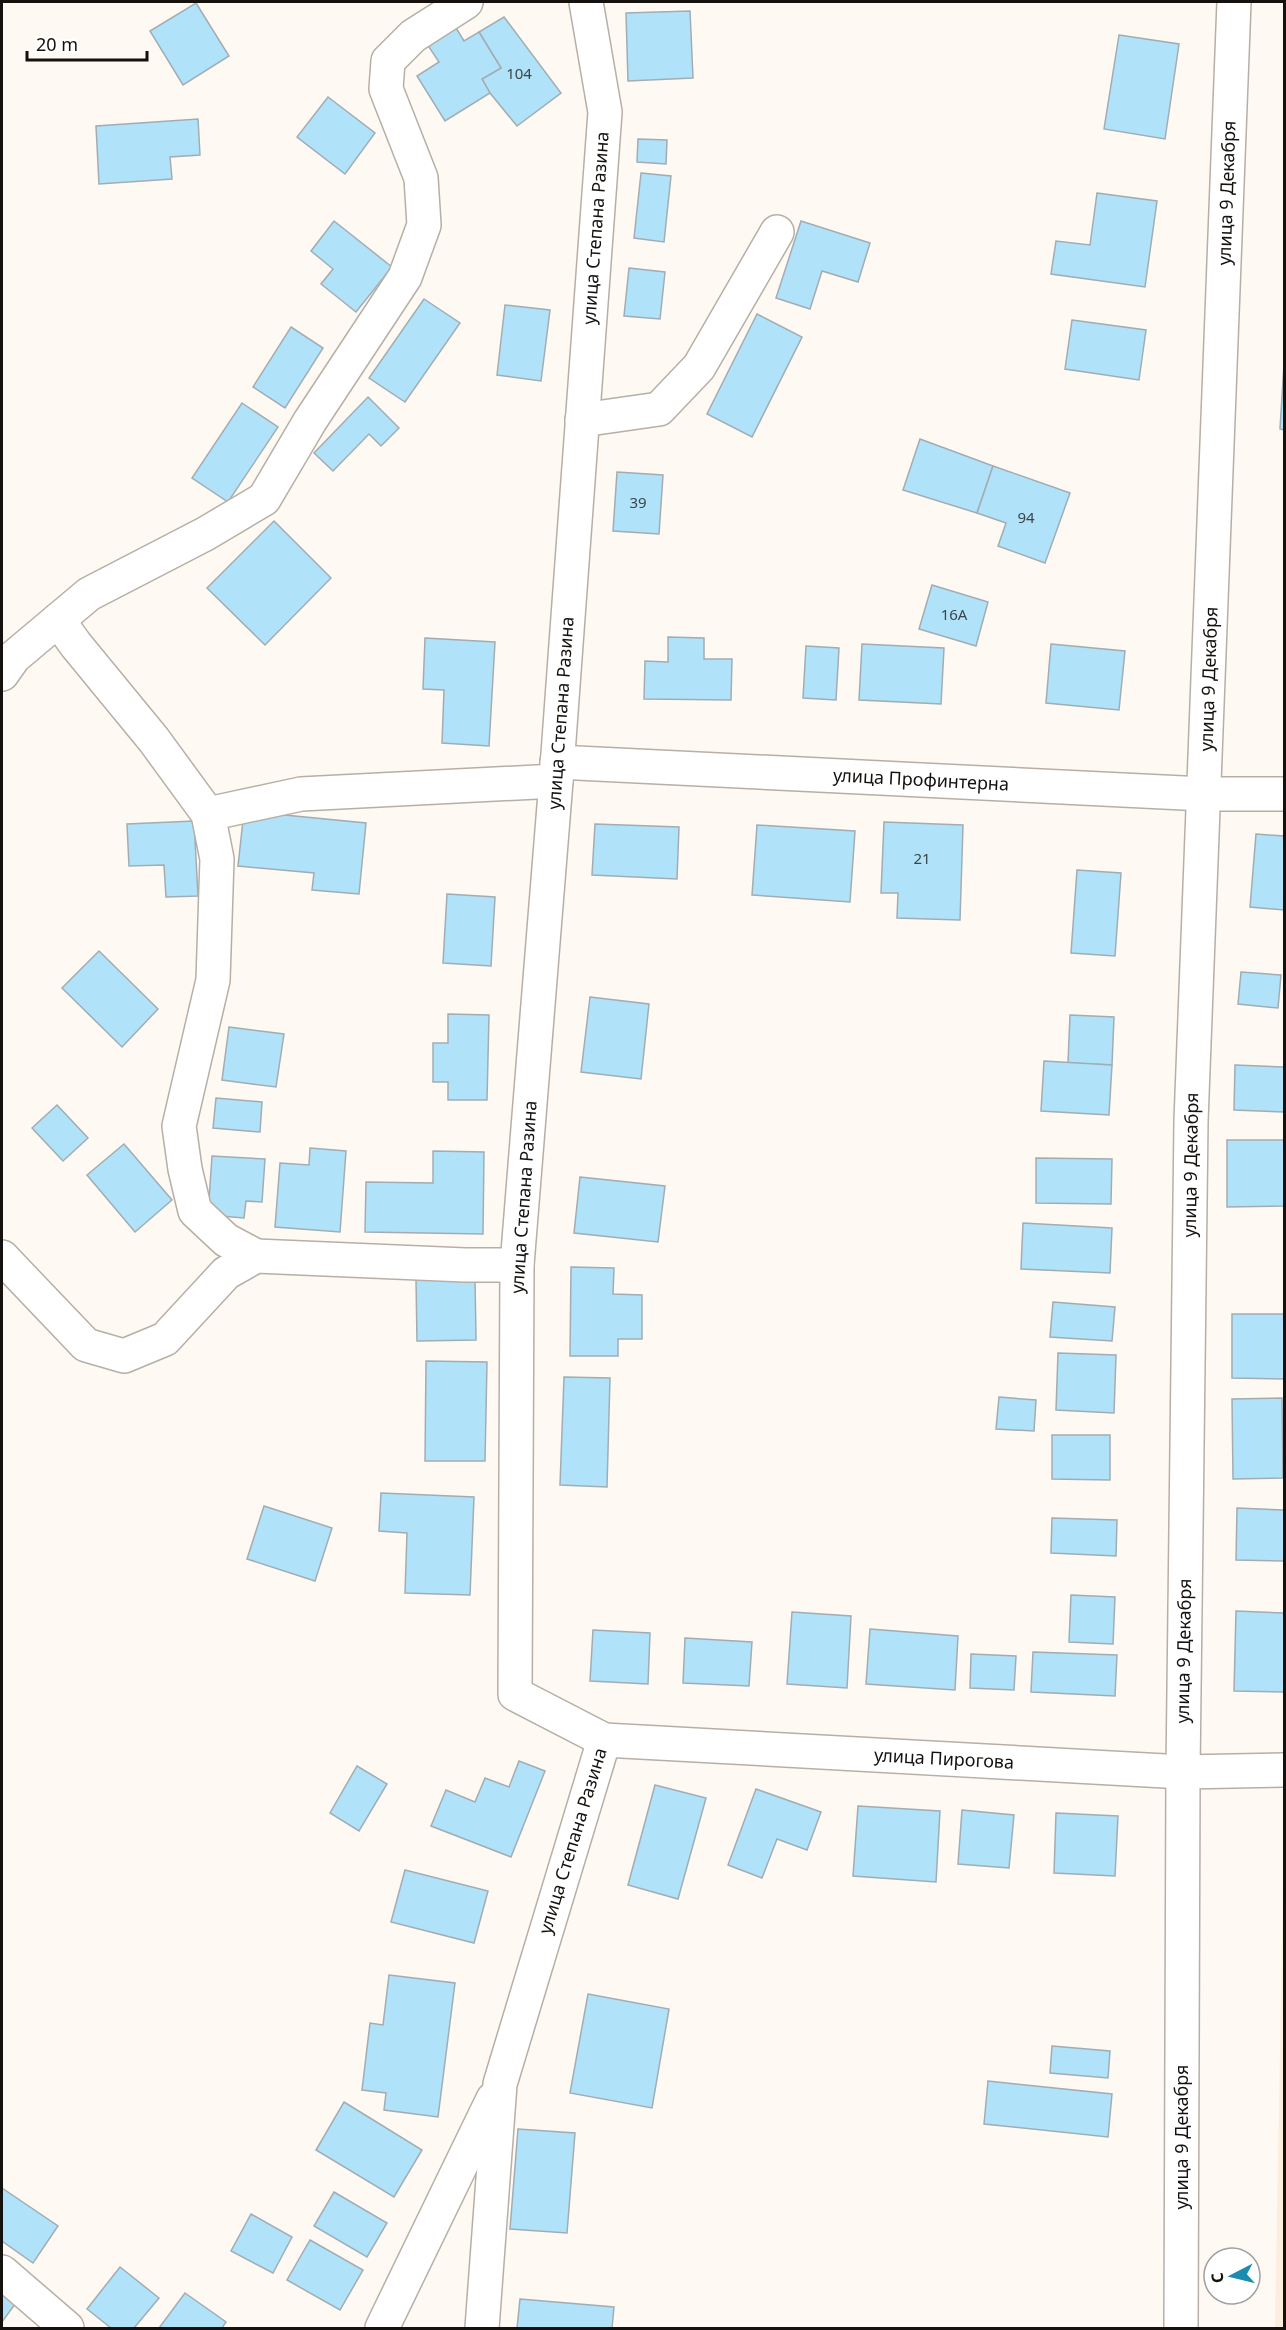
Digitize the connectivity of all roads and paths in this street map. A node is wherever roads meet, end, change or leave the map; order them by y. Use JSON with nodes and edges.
{"nodes":[{"id":1,"x":466,"y":2,"type":"edge"},
{"id":2,"x":585,"y":2,"type":"edge"},
{"id":3,"x":1234,"y":2,"type":"edge"},
{"id":4,"x":777,"y":232,"type":"dead end"},
{"id":5,"x":582,"y":420,"type":"junction"},
{"id":6,"x":58,"y":620,"type":"junction"},
{"id":7,"x":2,"y":674,"type":"edge"},
{"id":8,"x":556,"y":772,"type":"junction"},
{"id":9,"x":1204,"y":794,"type":"junction"},
{"id":10,"x":1284,"y":794,"type":"edge"},
{"id":11,"x":208,"y":814,"type":"junction"},
{"id":12,"x":256,"y":1256,"type":"junction"},
{"id":13,"x":2,"y":1257,"type":"edge"},
{"id":14,"x":517,"y":1265,"type":"junction"},
{"id":15,"x":604,"y":1740,"type":"junction"},
{"id":16,"x":1284,"y":1770,"type":"edge"},
{"id":17,"x":1183,"y":1772,"type":"junction"},
{"id":18,"x":500,"y":2084,"type":"junction"},
{"id":19,"x":2,"y":2272,"type":"edge"},
{"id":20,"x":67,"y":2328,"type":"edge"},
{"id":21,"x":382,"y":2328,"type":"edge"},
{"id":22,"x":483,"y":2328,"type":"edge"},
{"id":23,"x":1181,"y":2328,"type":"edge"}],
"edges":[{"from":1,"to":6,"type":"street"},
{"from":2,"to":5,"type":"street","name":"улица Степана Разина"},
{"from":3,"to":9,"type":"street","name":"улица 9 Декабря"},
{"from":4,"to":5,"type":"street"},
{"from":5,"to":8,"type":"street","name":"улица Степана Разина"},
{"from":6,"to":7,"type":"street"},
{"from":6,"to":11,"type":"street"},
{"from":8,"to":9,"type":"street","name":"улица Профинтерна"},
{"from":8,"to":11,"type":"street","name":"улица Профинтерна"},
{"from":8,"to":14,"type":"street","name":"улица Степана Разина"},
{"from":9,"to":10,"type":"street","name":"улица Профинтерна"},
{"from":9,"to":17,"type":"street","name":"улица 9 Декабря"},
{"from":11,"to":12,"type":"street"},
{"from":12,"to":13,"type":"street"},
{"from":12,"to":14,"type":"street"},
{"from":14,"to":15,"type":"street","name":"улица Степана Разина"},
{"from":15,"to":17,"type":"street","name":"улица Пирогова"},
{"from":15,"to":18,"type":"street","name":"улица Степана Разина"},
{"from":16,"to":17,"type":"street","name":"улица Пирогова"},
{"from":17,"to":23,"type":"street","name":"улица 9 Декабря"},
{"from":18,"to":21,"type":"street"},
{"from":18,"to":22,"type":"street","name":"улица Степана Разина"},
{"from":19,"to":20,"type":"street"}]}
